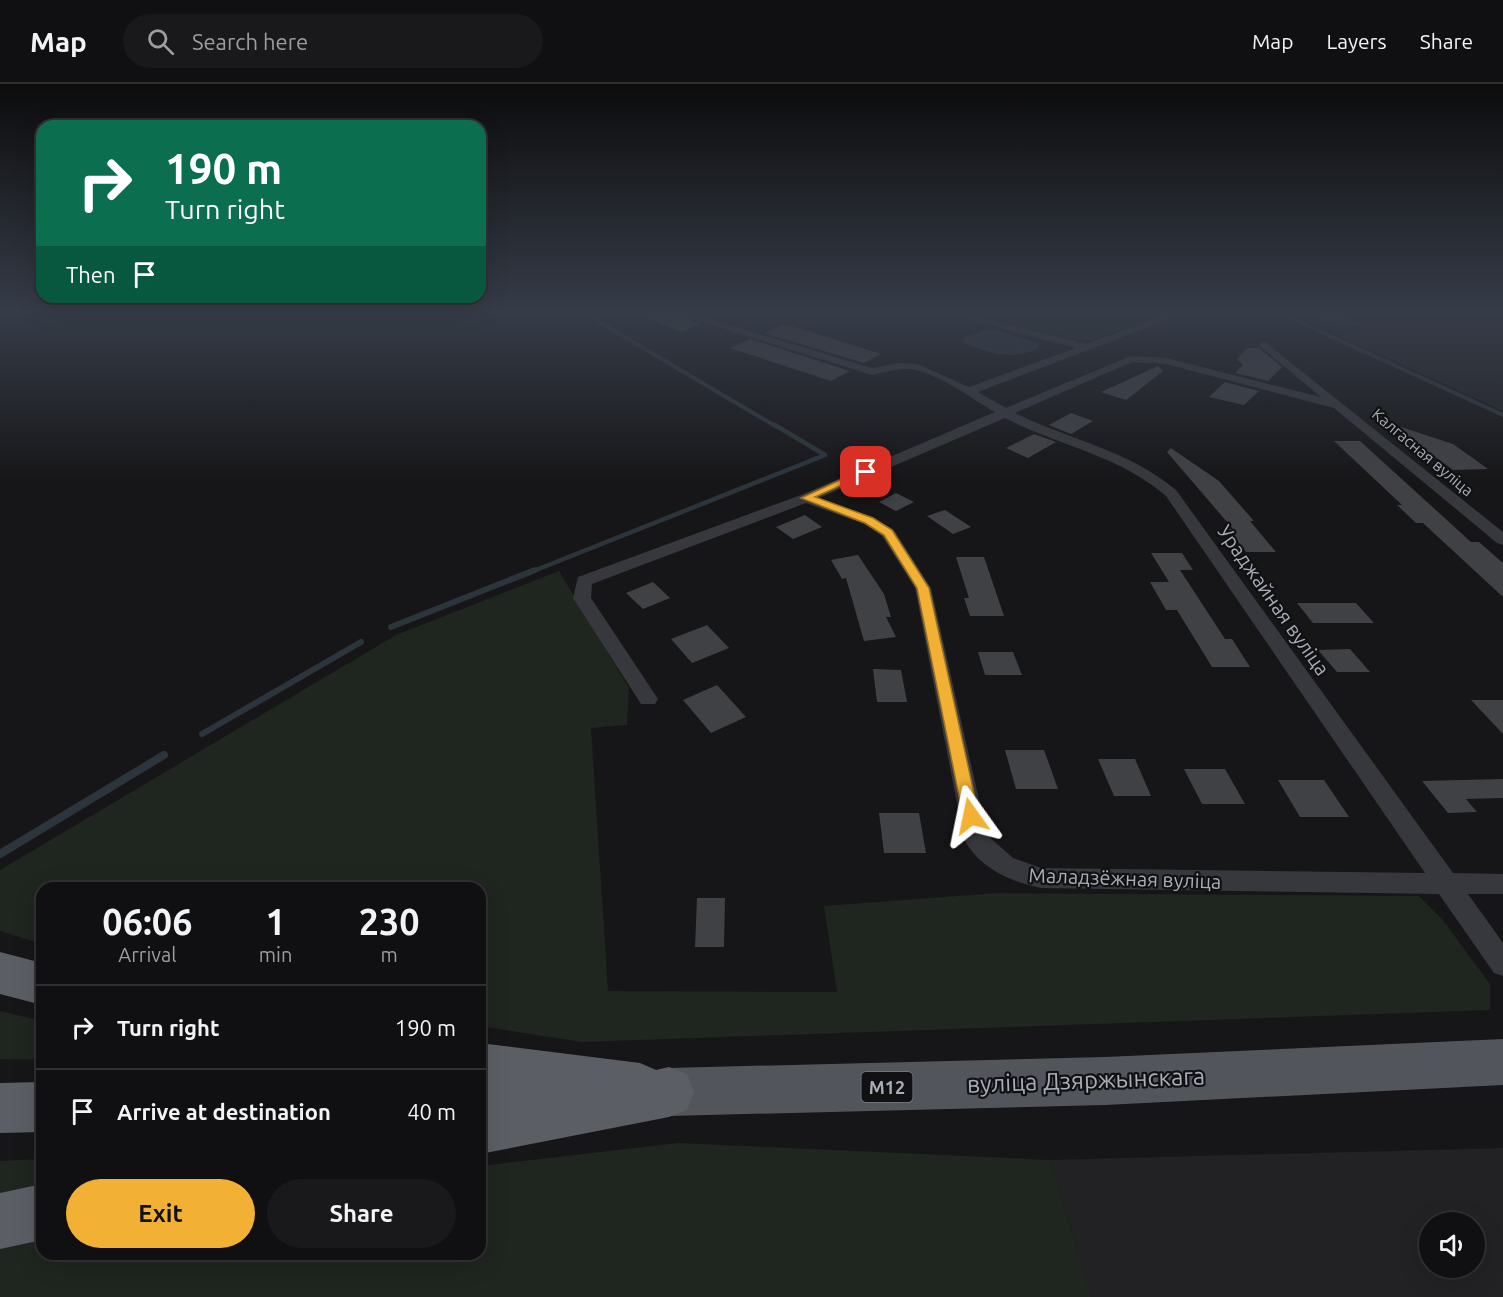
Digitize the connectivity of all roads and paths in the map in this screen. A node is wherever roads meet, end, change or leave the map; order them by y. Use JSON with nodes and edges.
{"nodes":[{"id":1,"x":864,"y":370,"type":"edge"},
{"id":2,"x":883,"y":370,"type":"edge"},
{"id":3,"x":921,"y":370,"type":"edge"},
{"id":4,"x":1025,"y":370,"type":"edge"},
{"id":5,"x":1103,"y":370,"type":"edge"},
{"id":6,"x":1203,"y":370,"type":"edge"},
{"id":7,"x":1296,"y":370,"type":"edge"},
{"id":8,"x":968,"y":391,"type":"junction"},
{"id":9,"x":1341,"y":406,"type":"junction"},
{"id":10,"x":1005,"y":412,"type":"junction"},
{"id":11,"x":806,"y":498,"type":"junction"},
{"id":12,"x":1503,"y":540,"type":"edge"},
{"id":13,"x":648,"y":699,"type":"dead end"},
{"id":14,"x":1503,"y":884,"type":"edge"},
{"id":15,"x":1447,"y":885,"type":"junction"},
{"id":16,"x":1503,"y":964,"type":"edge"},
{"id":17,"x":0,"y":973,"type":"edge"},
{"id":18,"x":36,"y":982,"type":"edge"},
{"id":19,"x":1503,"y":1062,"type":"edge"},
{"id":20,"x":486,"y":1067,"type":"edge"},
{"id":21,"x":669,"y":1092,"type":"junction"},
{"id":22,"x":486,"y":1096,"type":"edge"},
{"id":23,"x":36,"y":1107,"type":"edge"},
{"id":24,"x":0,"y":1108,"type":"edge"},
{"id":25,"x":486,"y":1127,"type":"edge"},
{"id":26,"x":36,"y":1213,"type":"edge"},
{"id":27,"x":0,"y":1221,"type":"edge"}],
"edges":[{"from":1,"to":2,"type":"street","name":"Ураджайная вуліца"},
{"from":3,"to":8,"type":"street","name":"Ураджайная вуліца"},
{"from":4,"to":8,"type":"street"},
{"from":5,"to":10,"type":"street"},
{"from":6,"to":9,"type":"street"},
{"from":7,"to":9,"type":"street","name":"Калгасная вуліца"},
{"from":8,"to":10,"type":"street","name":"Ураджайная вуліца"},
{"from":9,"to":12,"type":"street","name":"Калгасная вуліца"},
{"from":10,"to":11,"type":"street"},
{"from":10,"to":15,"type":"street","name":"Ураджайная вуліца"},
{"from":11,"to":13,"type":"street"},
{"from":11,"to":15,"type":"street","name":"Маладзёжная вуліца"},
{"from":14,"to":15,"type":"street","name":"Маладзёжная вуліца"},
{"from":15,"to":16,"type":"street","name":"Ураджайная вуліца"},
{"from":17,"to":18,"type":"highway"},
{"from":19,"to":21,"type":"main road","name":"вуліца Дзяржынскага","number":"М12"},
{"from":20,"to":21,"type":"highway","number":"М12"},
{"from":21,"to":22,"type":"highway","number":"М12"},
{"from":21,"to":25,"type":"highway","number":"М12"},
{"from":23,"to":24,"type":"highway"},
{"from":26,"to":27,"type":"highway"}]}
